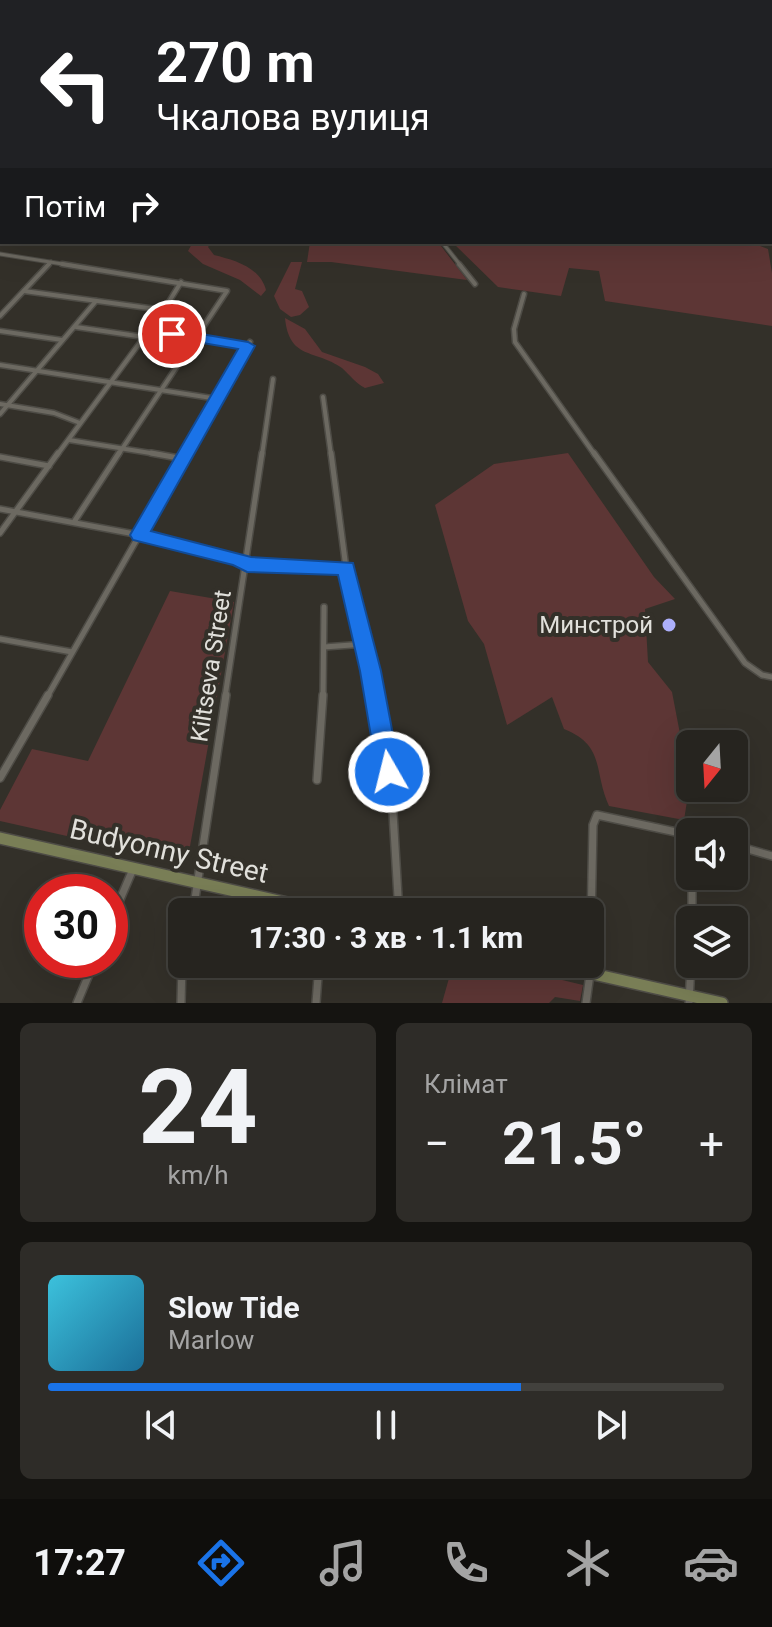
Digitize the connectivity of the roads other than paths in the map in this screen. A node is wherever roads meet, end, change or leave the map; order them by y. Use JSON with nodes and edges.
{"nodes":[{"id":1,"x":444,"y":244,"type":"edge"},
{"id":2,"x":0,"y":254,"type":"edge"},
{"id":3,"x":51,"y":262,"type":"junction"},
{"id":4,"x":181,"y":282,"type":"junction"},
{"id":5,"x":475,"y":284,"type":"dead end"},
{"id":6,"x":24,"y":291,"type":"junction"},
{"id":7,"x":524,"y":294,"type":"dead end"},
{"id":8,"x":96,"y":301,"type":"junction"},
{"id":9,"x":3,"y":309,"type":"edge"},
{"id":10,"x":164,"y":310,"type":"junction"},
{"id":11,"x":0,"y":316,"type":"edge"},
{"id":12,"x":75,"y":327,"type":"junction"},
{"id":13,"x":149,"y":330,"type":"junction"},
{"id":14,"x":0,"y":331,"type":"edge"},
{"id":15,"x":144,"y":337,"type":"junction"},
{"id":16,"x":195,"y":338,"type":"junction"},
{"id":17,"x":63,"y":340,"type":"junction"},
{"id":18,"x":0,"y":365,"type":"edge"},
{"id":19,"x":36,"y":371,"type":"junction"},
{"id":20,"x":273,"y":379,"type":"dead end"},
{"id":21,"x":110,"y":382,"type":"junction"},
{"id":22,"x":161,"y":391,"type":"junction"},
{"id":23,"x":323,"y":397,"type":"dead end"},
{"id":24,"x":218,"y":399,"type":"junction"},
{"id":25,"x":0,"y":404,"type":"edge"},
{"id":26,"x":7,"y":405,"type":"junction"},
{"id":27,"x":0,"y":414,"type":"edge"},
{"id":28,"x":80,"y":423,"type":"junction"},
{"id":29,"x":69,"y":440,"type":"junction"},
{"id":30,"x":122,"y":449,"type":"junction"},
{"id":31,"x":0,"y":457,"type":"edge"},
{"id":32,"x":184,"y":459,"type":"junction"},
{"id":33,"x":49,"y":466,"type":"junction"},
{"id":34,"x":0,"y":509,"type":"edge"},
{"id":35,"x":16,"y":512,"type":"junction"},
{"id":36,"x":74,"y":522,"type":"junction"},
{"id":37,"x":0,"y":533,"type":"edge"},
{"id":38,"x":140,"y":535,"type":"junction"},
{"id":39,"x":247,"y":565,"type":"junction"},
{"id":40,"x":346,"y":568,"type":"junction"},
{"id":41,"x":324,"y":607,"type":"dead end"},
{"id":42,"x":0,"y":639,"type":"edge"},
{"id":43,"x":365,"y":644,"type":"junction"},
{"id":44,"x":324,"y":647,"type":"junction"},
{"id":45,"x":72,"y":652,"type":"junction"},
{"id":46,"x":772,"y":677,"type":"edge"},
{"id":47,"x":0,"y":778,"type":"edge"},
{"id":48,"x":317,"y":780,"type":"dead end"},
{"id":49,"x":676,"y":832,"type":"edge"},
{"id":50,"x":0,"y":838,"type":"edge"},
{"id":51,"x":748,"y":849,"type":"edge"},
{"id":52,"x":772,"y":856,"type":"edge"},
{"id":53,"x":133,"y":868,"type":"junction"},
{"id":54,"x":128,"y":880,"type":"edge"},
{"id":55,"x":199,"y":883,"type":"junction"},
{"id":56,"x":196,"y":898,"type":"edge"},
{"id":57,"x":264,"y":898,"type":"edge"},
{"id":58,"x":398,"y":898,"type":"edge"},
{"id":59,"x":592,"y":898,"type":"edge"},
{"id":60,"x":87,"y":978,"type":"edge"},
{"id":61,"x":182,"y":978,"type":"edge"},
{"id":62,"x":318,"y":978,"type":"edge"},
{"id":63,"x":589,"y":978,"type":"edge"},
{"id":64,"x":604,"y":978,"type":"edge"},
{"id":65,"x":691,"y":978,"type":"edge"},
{"id":66,"x":690,"y":999,"type":"edge"},
{"id":67,"x":77,"y":1003,"type":"edge"},
{"id":68,"x":181,"y":1003,"type":"edge"},
{"id":69,"x":316,"y":1003,"type":"edge"},
{"id":70,"x":586,"y":1003,"type":"edge"},
{"id":71,"x":722,"y":1003,"type":"edge"}],
"edges":[{"from":1,"to":5,"type":"street"},
{"from":2,"to":3,"type":"street"},
{"from":3,"to":4,"type":"street"},
{"from":3,"to":6,"type":"street"},
{"from":4,"to":10,"type":"street"},
{"from":4,"to":16,"type":"street"},
{"from":6,"to":8,"type":"street"},
{"from":6,"to":9,"type":"street"},
{"from":7,"to":46,"type":"street"},
{"from":8,"to":10,"type":"street"},
{"from":8,"to":12,"type":"street"},
{"from":9,"to":11,"type":"street"},
{"from":10,"to":13,"type":"street"},
{"from":12,"to":15,"type":"street"},
{"from":12,"to":17,"type":"street"},
{"from":13,"to":15,"type":"street"},
{"from":13,"to":16,"type":"street"},
{"from":14,"to":17,"type":"street"},
{"from":15,"to":21,"type":"street"},
{"from":16,"to":22,"type":"street"},
{"from":16,"to":24,"type":"street"},
{"from":17,"to":19,"type":"street"},
{"from":18,"to":19,"type":"street"},
{"from":19,"to":21,"type":"street"},
{"from":19,"to":26,"type":"street"},
{"from":20,"to":39,"type":"street","name":"Kiltseva Street"},
{"from":21,"to":22,"type":"street"},
{"from":21,"to":28,"type":"street"},
{"from":22,"to":24,"type":"street"},
{"from":22,"to":30,"type":"street"},
{"from":23,"to":40,"type":"street"},
{"from":24,"to":32,"type":"street"},
{"from":25,"to":26,"type":"street"},
{"from":26,"to":27,"type":"street"},
{"from":26,"to":28,"type":"street"},
{"from":28,"to":29,"type":"street"},
{"from":29,"to":30,"type":"street"},
{"from":29,"to":33,"type":"street"},
{"from":30,"to":32,"type":"street"},
{"from":30,"to":36,"type":"street"},
{"from":31,"to":33,"type":"street"},
{"from":32,"to":38,"type":"street"},
{"from":33,"to":35,"type":"street"},
{"from":34,"to":35,"type":"street"},
{"from":35,"to":36,"type":"street"},
{"from":35,"to":37,"type":"street"},
{"from":36,"to":38,"type":"street"},
{"from":38,"to":39,"type":"street"},
{"from":38,"to":45,"type":"street"},
{"from":39,"to":40,"type":"street"},
{"from":39,"to":55,"type":"street","name":"Kiltseva Street"},
{"from":40,"to":43,"type":"street"},
{"from":41,"to":44,"type":"street"},
{"from":42,"to":45,"type":"street"},
{"from":43,"to":44,"type":"street"},
{"from":43,"to":58,"type":"street"},
{"from":44,"to":48,"type":"street"},
{"from":45,"to":47,"type":"street"},
{"from":49,"to":59,"type":"street"},
{"from":50,"to":53,"type":"main road","name":"Budyonny Street"},
{"from":51,"to":52,"type":"street"},
{"from":53,"to":54,"type":"street"},
{"from":53,"to":55,"type":"main road","name":"Budyonny Street"},
{"from":55,"to":56,"type":"street","name":"Kiltseva Street"},
{"from":55,"to":57,"type":"main road","name":"Budyonny Street"},
{"from":60,"to":67,"type":"street"},
{"from":61,"to":68,"type":"street"},
{"from":62,"to":69,"type":"street"},
{"from":63,"to":70,"type":"street"},
{"from":64,"to":66,"type":"main road"},
{"from":65,"to":66,"type":"street"},
{"from":66,"to":71,"type":"main road"}]}
